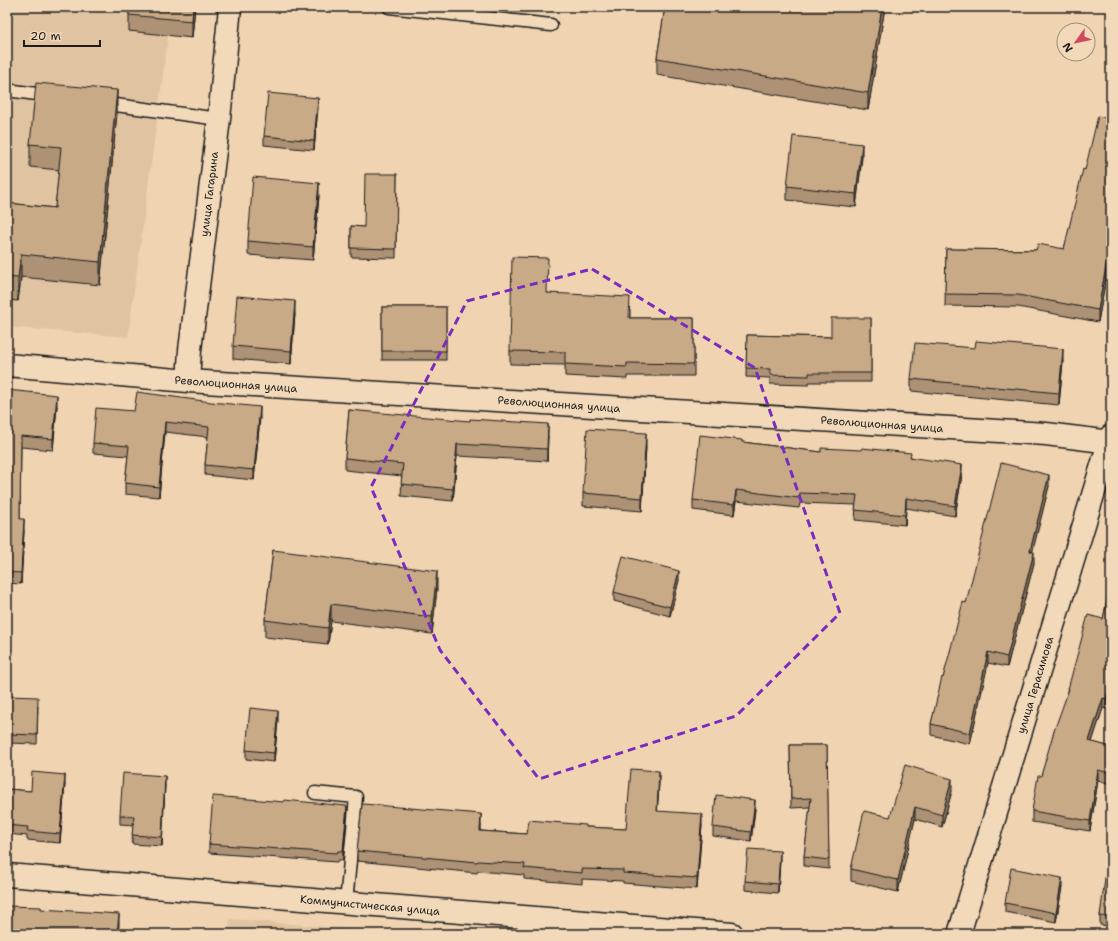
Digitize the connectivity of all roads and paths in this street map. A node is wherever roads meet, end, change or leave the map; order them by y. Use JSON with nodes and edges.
{"nodes":[{"id":1,"x":230,"y":7,"type":"edge"},
{"id":2,"x":389,"y":7,"type":"edge"},
{"id":3,"x":551,"y":25,"type":"dead end"},
{"id":4,"x":7,"y":90,"type":"edge"},
{"id":5,"x":62,"y":97,"type":"edge"},
{"id":6,"x":93,"y":102,"type":"edge"},
{"id":7,"x":219,"y":119,"type":"junction"},
{"id":8,"x":7,"y":365,"type":"edge"},
{"id":9,"x":188,"y":381,"type":"junction"},
{"id":10,"x":1110,"y":440,"type":"edge"},
{"id":11,"x":315,"y":792,"type":"dead end"},
{"id":12,"x":7,"y":875,"type":"edge"},
{"id":13,"x":346,"y":903,"type":"junction"},
{"id":14,"x":561,"y":927,"type":"edge"},
{"id":15,"x":732,"y":934,"type":"edge"},
{"id":16,"x":958,"y":934,"type":"edge"}],
"edges":[{"from":1,"to":7,"type":"street","name":"улица Гагарина"},
{"from":2,"to":3,"type":"lane"},
{"from":4,"to":5,"type":"lane"},
{"from":6,"to":7,"type":"lane"},
{"from":7,"to":9,"type":"street","name":"улица Гагарина"},
{"from":8,"to":9,"type":"street","name":"Революционная улица"},
{"from":9,"to":10,"type":"street","name":"Революционная улица"},
{"from":10,"to":16,"type":"street","name":"улица Герасимова"},
{"from":11,"to":13,"type":"lane"},
{"from":12,"to":13,"type":"street","name":"Коммунистическая улица"},
{"from":13,"to":14,"type":"street","name":"Коммунистическая улица"},
{"from":14,"to":15,"type":"street","name":"Коммунистическая улица"}]}
